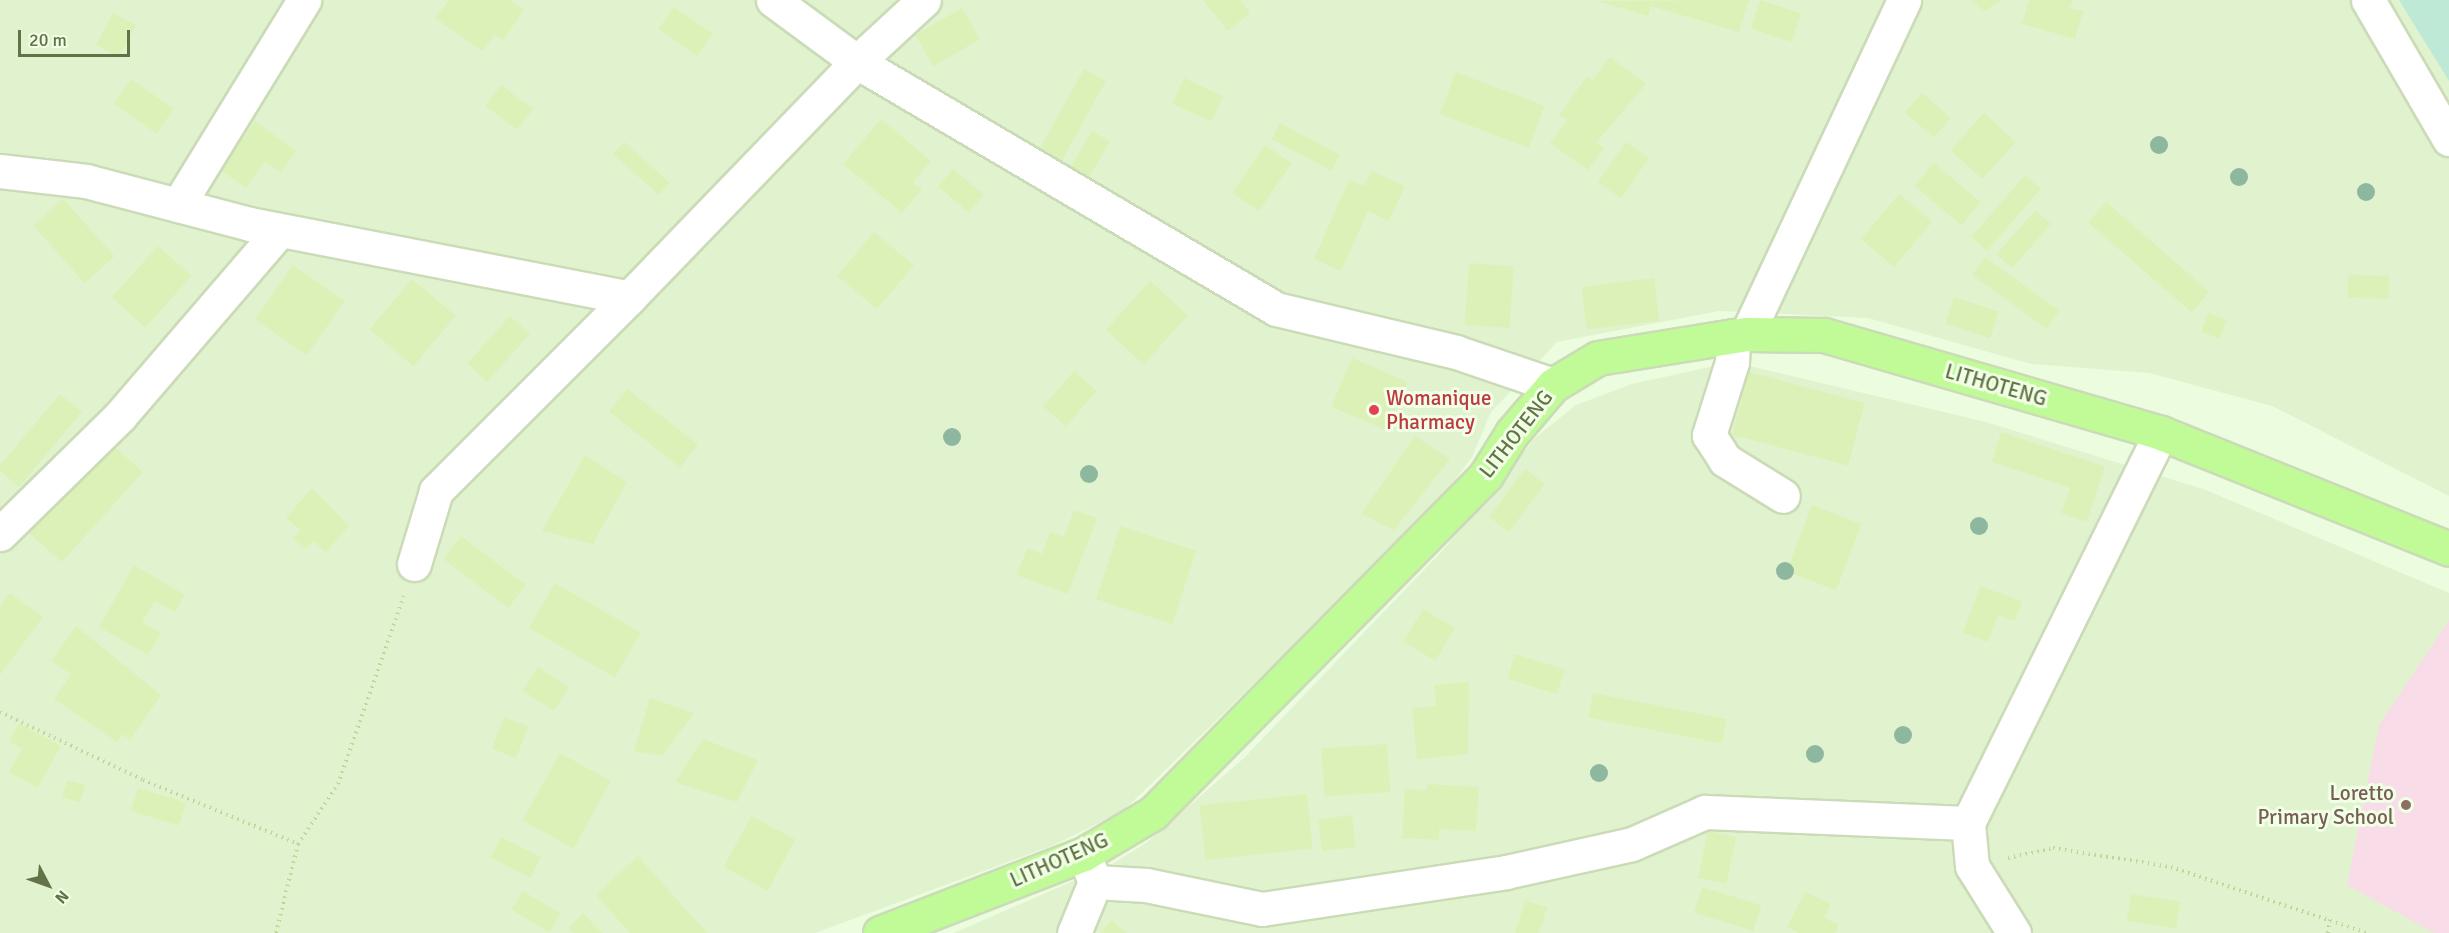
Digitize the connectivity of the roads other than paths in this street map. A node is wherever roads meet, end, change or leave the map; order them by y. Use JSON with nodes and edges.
{"nodes":[{"id":1,"x":304,"y":0,"type":"edge"},
{"id":2,"x":773,"y":0,"type":"edge"},
{"id":3,"x":924,"y":0,"type":"edge"},
{"id":4,"x":1904,"y":0,"type":"edge"},
{"id":5,"x":2368,"y":0,"type":"edge"},
{"id":6,"x":857,"y":62,"type":"junction"},
{"id":7,"x":2449,"y":139,"type":"edge"},
{"id":8,"x":0,"y":171,"type":"edge"},
{"id":9,"x":178,"y":204,"type":"junction"},
{"id":10,"x":280,"y":230,"type":"junction"},
{"id":11,"x":629,"y":298,"type":"junction"},
{"id":12,"x":1740,"y":335,"type":"junction"},
{"id":13,"x":1553,"y":386,"type":"junction"},
{"id":14,"x":2161,"y":433,"type":"junction"},
{"id":15,"x":1783,"y":496,"type":"dead end"},
{"id":16,"x":0,"y":534,"type":"edge"},
{"id":17,"x":2449,"y":549,"type":"edge"},
{"id":18,"x":414,"y":564,"type":"road end"},
{"id":19,"x":1968,"y":824,"type":"junction"},
{"id":20,"x":1090,"y":868,"type":"junction"},
{"id":21,"x":880,"y":933,"type":"edge"},
{"id":22,"x":1074,"y":933,"type":"edge"},
{"id":23,"x":2014,"y":933,"type":"edge"}],
"edges":[{"from":1,"to":9,"type":"street"},
{"from":2,"to":6,"type":"street"},
{"from":3,"to":6,"type":"street"},
{"from":4,"to":12,"type":"street"},
{"from":5,"to":7,"type":"street"},
{"from":6,"to":11,"type":"street"},
{"from":6,"to":13,"type":"street"},
{"from":8,"to":9,"type":"street"},
{"from":9,"to":10,"type":"street"},
{"from":10,"to":11,"type":"street"},
{"from":10,"to":16,"type":"street"},
{"from":11,"to":18,"type":"street"},
{"from":12,"to":13,"type":"main road","name":"LITHOTENG"},
{"from":12,"to":14,"type":"main road","name":"LITHOTENG"},
{"from":12,"to":15,"type":"street"},
{"from":13,"to":20,"type":"main road","name":"LITHOTENG"},
{"from":14,"to":17,"type":"main road","name":"LITHOTENG"},
{"from":14,"to":19,"type":"street"},
{"from":19,"to":20,"type":"street"},
{"from":19,"to":23,"type":"street"},
{"from":20,"to":21,"type":"main road","name":"LITHOTENG"},
{"from":20,"to":22,"type":"street"}]}
